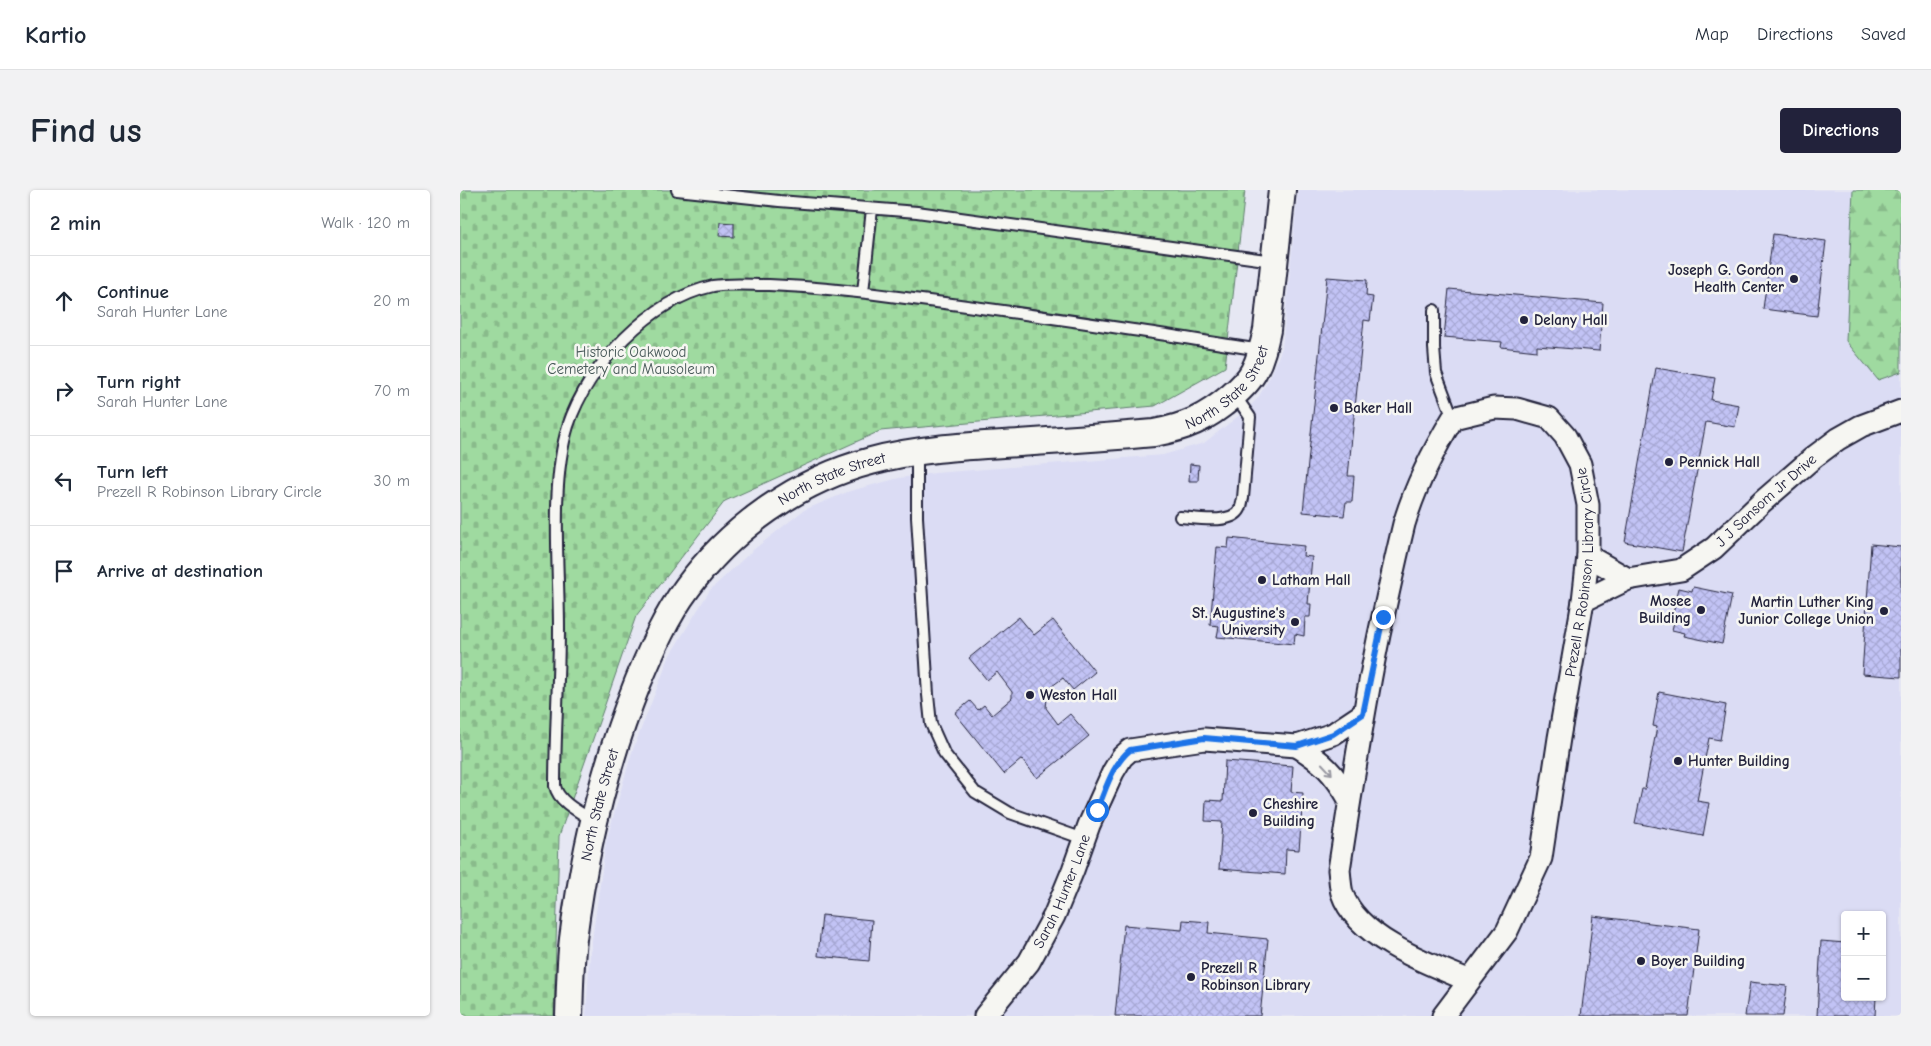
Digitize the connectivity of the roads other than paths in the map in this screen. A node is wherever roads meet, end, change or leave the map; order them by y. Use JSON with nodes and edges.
{"nodes":[{"id":1,"x":676,"y":190,"type":"edge"},
{"id":2,"x":1282,"y":190,"type":"edge"},
{"id":3,"x":872,"y":209,"type":"junction"},
{"id":4,"x":1274,"y":261,"type":"junction"},
{"id":5,"x":863,"y":292,"type":"junction"},
{"id":6,"x":1434,"y":310,"type":"dead end"},
{"id":7,"x":1262,"y":350,"type":"junction"},
{"id":8,"x":1234,"y":394,"type":"junction"},
{"id":9,"x":1901,"y":411,"type":"edge"},
{"id":10,"x":1453,"y":418,"type":"junction"},
{"id":11,"x":918,"y":451,"type":"junction"},
{"id":12,"x":1180,"y":517,"type":"dead end"},
{"id":13,"x":1588,"y":556,"type":"junction"},
{"id":14,"x":1628,"y":579,"type":"junction"},
{"id":15,"x":1583,"y":601,"type":"junction"},
{"id":16,"x":1363,"y":714,"type":"junction"},
{"id":17,"x":1297,"y":746,"type":"junction"},
{"id":18,"x":1349,"y":800,"type":"junction"},
{"id":19,"x":594,"y":822,"type":"junction"},
{"id":20,"x":1084,"y":839,"type":"junction"},
{"id":21,"x":1468,"y":980,"type":"junction"},
{"id":22,"x":569,"y":1016,"type":"edge"},
{"id":23,"x":984,"y":1016,"type":"edge"},
{"id":24,"x":1443,"y":1016,"type":"edge"}],
"edges":[{"from":1,"to":3,"type":"lane"},
{"from":2,"to":4,"type":"street","name":"North State Street"},
{"from":3,"to":4,"type":"lane"},
{"from":3,"to":5,"type":"lane"},
{"from":4,"to":7,"type":"street","name":"North State Street"},
{"from":5,"to":7,"type":"lane"},
{"from":5,"to":19,"type":"lane"},
{"from":6,"to":10,"type":"lane"},
{"from":7,"to":8,"type":"street","name":"North State Street"},
{"from":8,"to":11,"type":"street","name":"North State Street"},
{"from":8,"to":12,"type":"lane"},
{"from":9,"to":14,"type":"street","name":"J J Sansom Jr Drive"},
{"from":10,"to":13,"type":"street","name":"Prezell R Robinson Library Circle"},
{"from":10,"to":16,"type":"street"},
{"from":11,"to":19,"type":"street","name":"North State Street"},
{"from":11,"to":20,"type":"lane"},
{"from":13,"to":14,"type":"street"},
{"from":13,"to":15,"type":"street","name":"Prezell R Robinson Library Circle"},
{"from":14,"to":15,"type":"street","name":"J J Sansom Jr Drive"},
{"from":15,"to":21,"type":"street","name":"Prezell R Robinson Library Circle"},
{"from":16,"to":17,"type":"street","name":"Sarah Hunter Lane"},
{"from":16,"to":18,"type":"street"},
{"from":17,"to":18,"type":"street","name":"Sarah Hunter Lane","one_way":true},
{"from":17,"to":20,"type":"street","name":"Sarah Hunter Lane"},
{"from":18,"to":21,"type":"street"},
{"from":19,"to":22,"type":"street","name":"North State Street"},
{"from":20,"to":23,"type":"street","name":"Sarah Hunter Lane"},
{"from":21,"to":24,"type":"street","name":"Prezell R Robinson Library Circle"}]}
